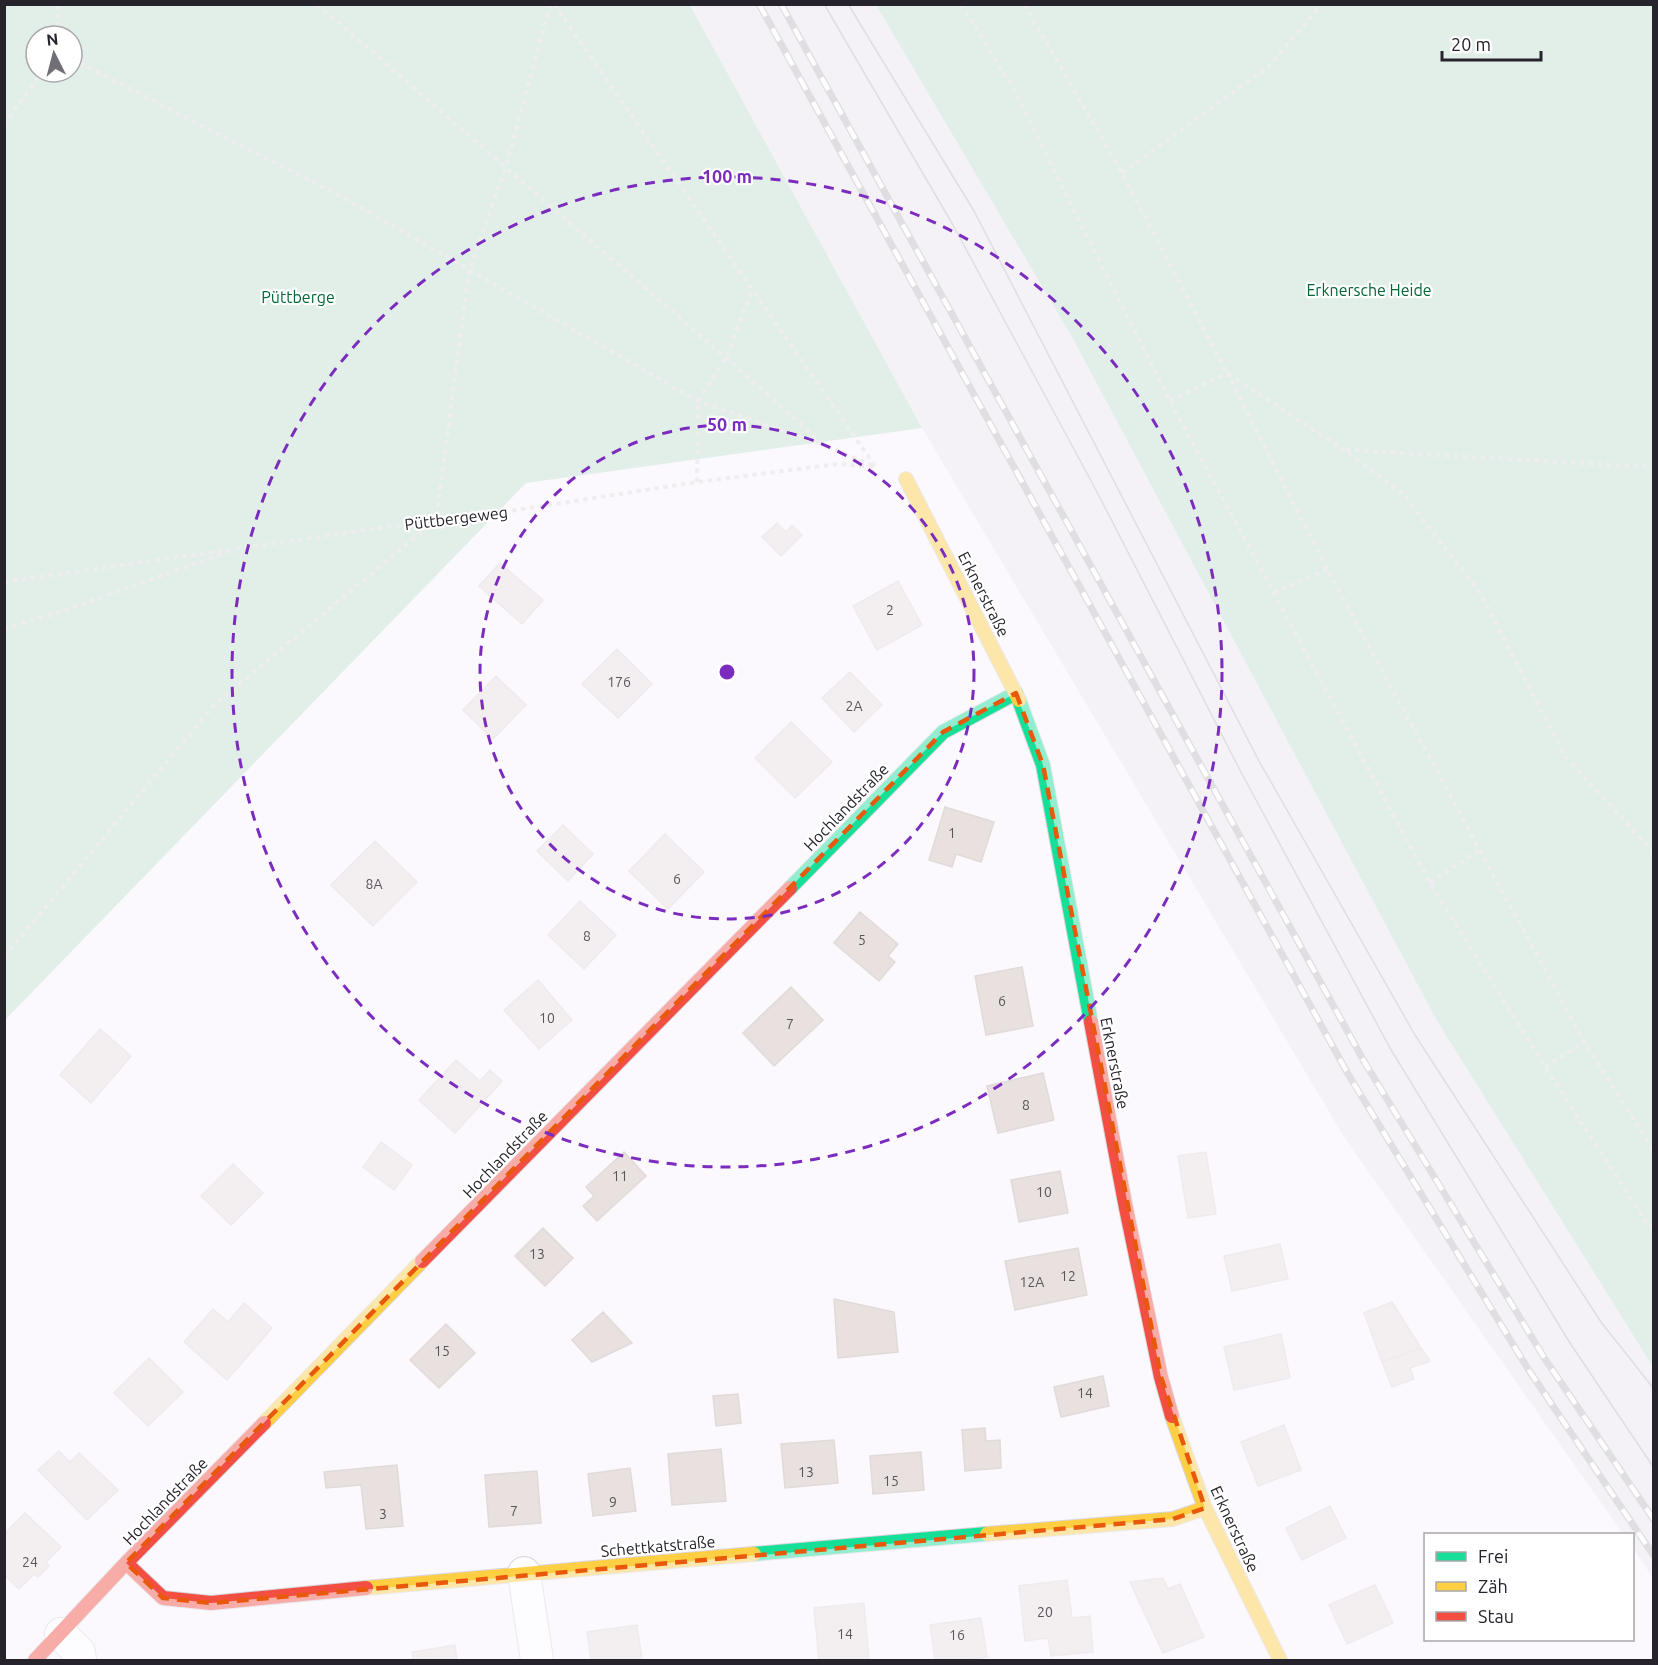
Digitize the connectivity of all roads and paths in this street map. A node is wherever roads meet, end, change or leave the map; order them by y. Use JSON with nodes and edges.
{"nodes":[{"id":1,"x":58,"y":4,"type":"edge"},
{"id":2,"x":318,"y":4,"type":"edge"},
{"id":3,"x":552,"y":4,"type":"edge"},
{"id":4,"x":962,"y":4,"type":"edge"},
{"id":5,"x":1024,"y":4,"type":"edge"},
{"id":6,"x":1322,"y":4,"type":"edge"},
{"id":7,"x":57,"y":24,"type":"edge"},
{"id":8,"x":84,"y":65,"type":"edge"},
{"id":9,"x":33,"y":84,"type":"edge"},
{"id":10,"x":4,"y":125,"type":"edge"},
{"id":11,"x":506,"y":166,"type":"junction"},
{"id":12,"x":1122,"y":173,"type":"junction"},
{"id":13,"x":469,"y":271,"type":"junction"},
{"id":14,"x":753,"y":288,"type":"junction"},
{"id":15,"x":726,"y":357,"type":"junction"},
{"id":16,"x":1227,"y":373,"type":"junction"},
{"id":17,"x":1170,"y":400,"type":"junction"},
{"id":18,"x":699,"y":401,"type":"junction"},
{"id":19,"x":824,"y":445,"type":"junction"},
{"id":20,"x":1344,"y":450,"type":"junction"},
{"id":21,"x":876,"y":466,"type":"junction"},
{"id":22,"x":1653,"y":467,"type":"edge"},
{"id":23,"x":906,"y":479,"type":"joint"},
{"id":24,"x":697,"y":482,"type":"junction"},
{"id":25,"x":436,"y":520,"type":"junction"},
{"id":26,"x":238,"y":548,"type":"junction"},
{"id":27,"x":1327,"y":569,"type":"junction"},
{"id":28,"x":4,"y":582,"type":"edge"},
{"id":29,"x":1274,"y":593,"type":"junction"},
{"id":30,"x":4,"y":628,"type":"edge"},
{"id":31,"x":1016,"y":693,"type":"junction"},
{"id":32,"x":1479,"y":850,"type":"junction"},
{"id":33,"x":1653,"y":853,"type":"edge"},
{"id":34,"x":1430,"y":883,"type":"junction"},
{"id":35,"x":4,"y":957,"type":"edge"},
{"id":36,"x":1584,"y":1042,"type":"junction"},
{"id":37,"x":1545,"y":1067,"type":"junction"},
{"id":38,"x":1653,"y":1151,"type":"edge"},
{"id":39,"x":1653,"y":1228,"type":"edge"},
{"id":40,"x":1205,"y":1508,"type":"junction"},
{"id":41,"x":126,"y":1563,"type":"junction"},
{"id":42,"x":524,"y":1573,"type":"junction"},
{"id":43,"x":61,"y":1634,"type":"junction"},
{"id":44,"x":35,"y":1660,"type":"edge"},
{"id":45,"x":80,"y":1660,"type":"edge"},
{"id":46,"x":537,"y":1660,"type":"edge"},
{"id":47,"x":1280,"y":1660,"type":"edge"}],
"edges":[{"from":1,"to":7,"type":"path"},
{"from":2,"to":11,"type":"path"},
{"from":3,"to":11,"type":"path"},
{"from":3,"to":14,"type":"path"},
{"from":4,"to":17,"type":"path"},
{"from":5,"to":12,"type":"path"},
{"from":6,"to":12,"type":"path"},
{"from":8,"to":13,"type":"path"},
{"from":9,"to":10,"type":"path"},
{"from":11,"to":13,"type":"path"},
{"from":11,"to":15,"type":"path"},
{"from":12,"to":16,"type":"path"},
{"from":13,"to":18,"type":"path"},
{"from":13,"to":25,"type":"path"},
{"from":14,"to":15,"type":"path"},
{"from":14,"to":21,"type":"path"},
{"from":15,"to":18,"type":"path"},
{"from":15,"to":19,"type":"path"},
{"from":16,"to":17,"type":"path"},
{"from":16,"to":20,"type":"path"},
{"from":16,"to":27,"type":"path"},
{"from":17,"to":29,"type":"path"},
{"from":18,"to":19,"type":"path"},
{"from":18,"to":24,"type":"path"},
{"from":19,"to":21,"type":"path"},
{"from":20,"to":22,"type":"path"},
{"from":20,"to":33,"type":"path"},
{"from":21,"to":23,"type":"path","name":"Püttbergeweg"},
{"from":21,"to":24,"type":"path","name":"Püttbergeweg"},
{"from":23,"to":31,"type":"street","name":"Erknerstraße"},
{"from":24,"to":25,"type":"path","name":"Püttbergeweg"},
{"from":25,"to":26,"type":"path","name":"Püttbergeweg"},
{"from":25,"to":35,"type":"path"},
{"from":26,"to":28,"type":"path","name":"Püttbergeweg"},
{"from":26,"to":30,"type":"path"},
{"from":27,"to":29,"type":"path"},
{"from":27,"to":32,"type":"path"},
{"from":29,"to":34,"type":"path"},
{"from":31,"to":40,"type":"street","name":"Erknerstraße"},
{"from":31,"to":41,"type":"street","name":"Hochlandstraße"},
{"from":32,"to":34,"type":"path"},
{"from":32,"to":36,"type":"path"},
{"from":34,"to":37,"type":"path"},
{"from":36,"to":37,"type":"path"},
{"from":36,"to":38,"type":"path"},
{"from":37,"to":39,"type":"path"},
{"from":40,"to":42,"type":"street","name":"Schettkatstraße"},
{"from":40,"to":47,"type":"street","name":"Erknerstraße"},
{"from":41,"to":42,"type":"street","name":"Schettkatstraße"},
{"from":41,"to":43,"type":"street","name":"Hochlandstraße"},
{"from":42,"to":46,"type":"street"},
{"from":43,"to":44,"type":"street","name":"Hochlandstraße"},
{"from":43,"to":45,"type":"street"}]}
